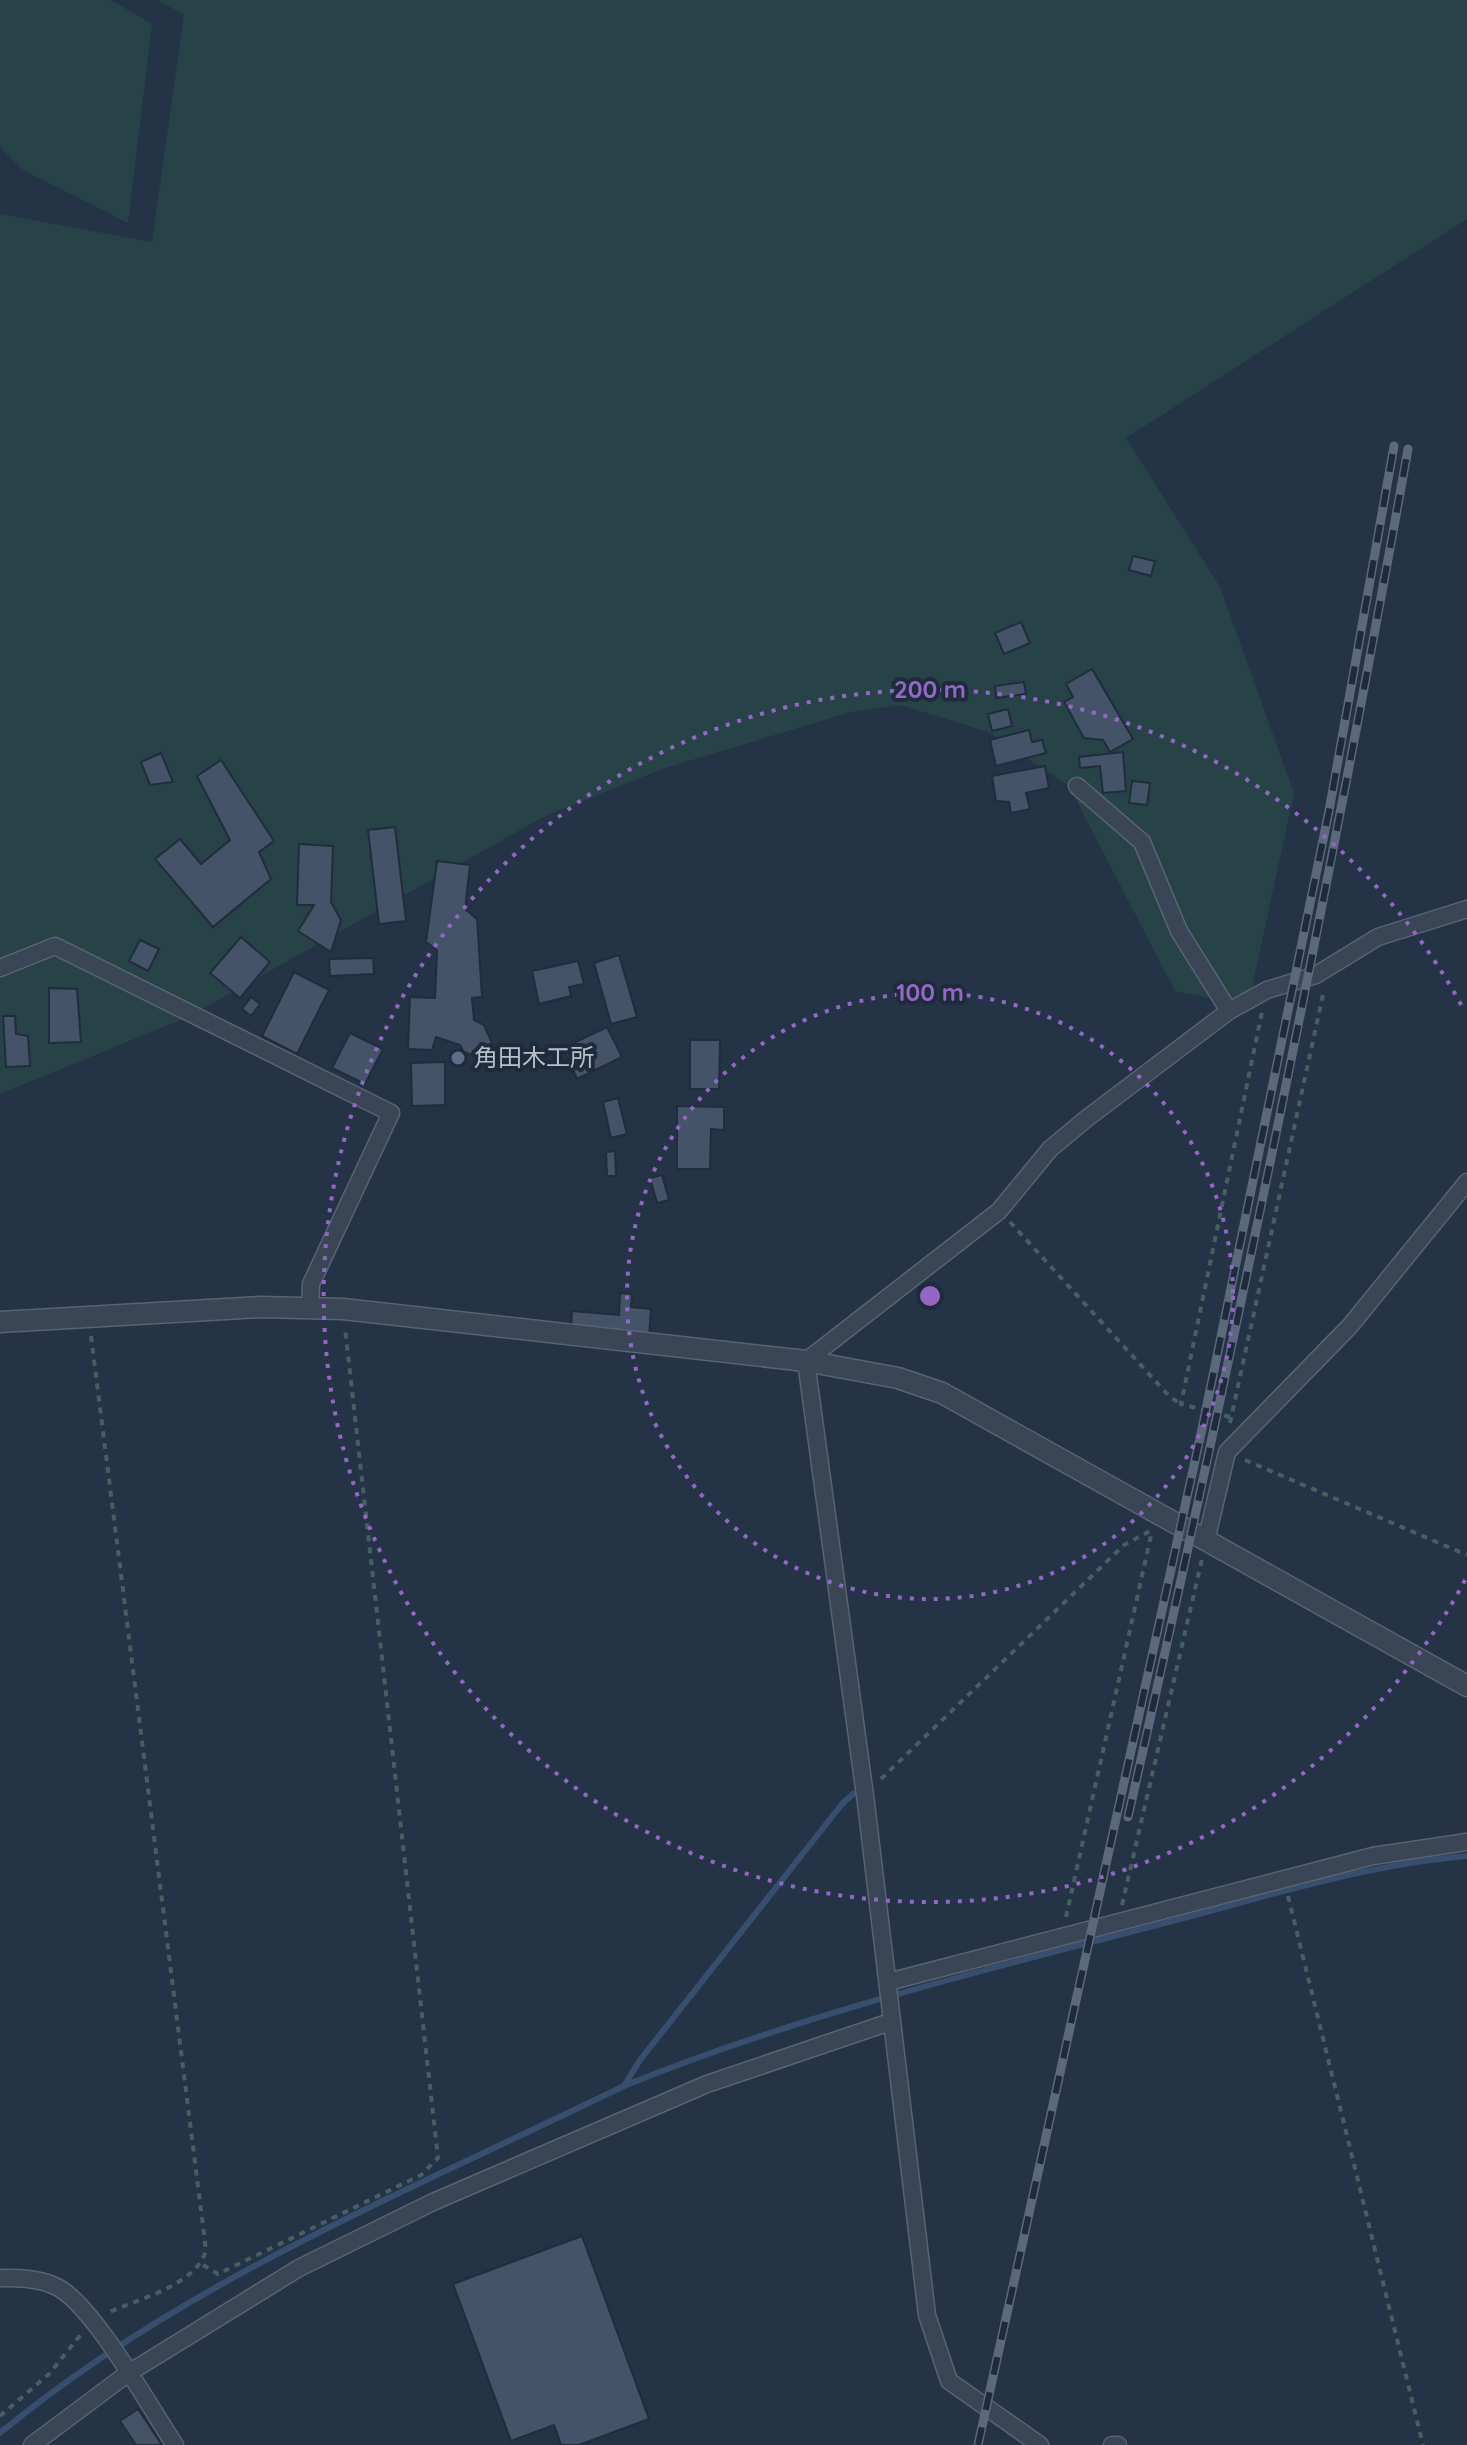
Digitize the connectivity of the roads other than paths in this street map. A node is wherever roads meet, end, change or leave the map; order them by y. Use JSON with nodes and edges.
{"nodes":[{"id":1,"x":1077,"y":786,"type":"dead end"},
{"id":2,"x":1467,"y":909,"type":"edge"},
{"id":3,"x":0,"y":968,"type":"edge"},
{"id":4,"x":1229,"y":1011,"type":"junction"},
{"id":5,"x":1467,"y":1182,"type":"edge"},
{"id":6,"x":310,"y":1309,"type":"junction"},
{"id":7,"x":0,"y":1322,"type":"edge"},
{"id":8,"x":806,"y":1361,"type":"junction"},
{"id":9,"x":1206,"y":1541,"type":"junction"},
{"id":10,"x":1467,"y":1686,"type":"edge"},
{"id":11,"x":1467,"y":1842,"type":"edge"},
{"id":12,"x":889,"y":2001,"type":"junction"},
{"id":13,"x":0,"y":2278,"type":"edge"},
{"id":14,"x":124,"y":2370,"type":"junction"},
{"id":15,"x":32,"y":2445,"type":"edge"},
{"id":16,"x":175,"y":2445,"type":"edge"},
{"id":17,"x":1040,"y":2445,"type":"edge"},
{"id":18,"x":1112,"y":2445,"type":"edge"},
{"id":19,"x":1118,"y":2445,"type":"edge"}],
"edges":[{"from":1,"to":4,"type":"street"},
{"from":2,"to":4,"type":"street"},
{"from":3,"to":6,"type":"street"},
{"from":4,"to":8,"type":"street"},
{"from":5,"to":9,"type":"street"},
{"from":6,"to":7,"type":"street"},
{"from":6,"to":8,"type":"street"},
{"from":8,"to":9,"type":"street"},
{"from":8,"to":12,"type":"street"},
{"from":9,"to":10,"type":"street"},
{"from":11,"to":12,"type":"street"},
{"from":12,"to":14,"type":"street"},
{"from":12,"to":17,"type":"street"},
{"from":13,"to":14,"type":"street"},
{"from":14,"to":15,"type":"street"},
{"from":14,"to":16,"type":"street"},
{"from":18,"to":19,"type":"street"}]}
